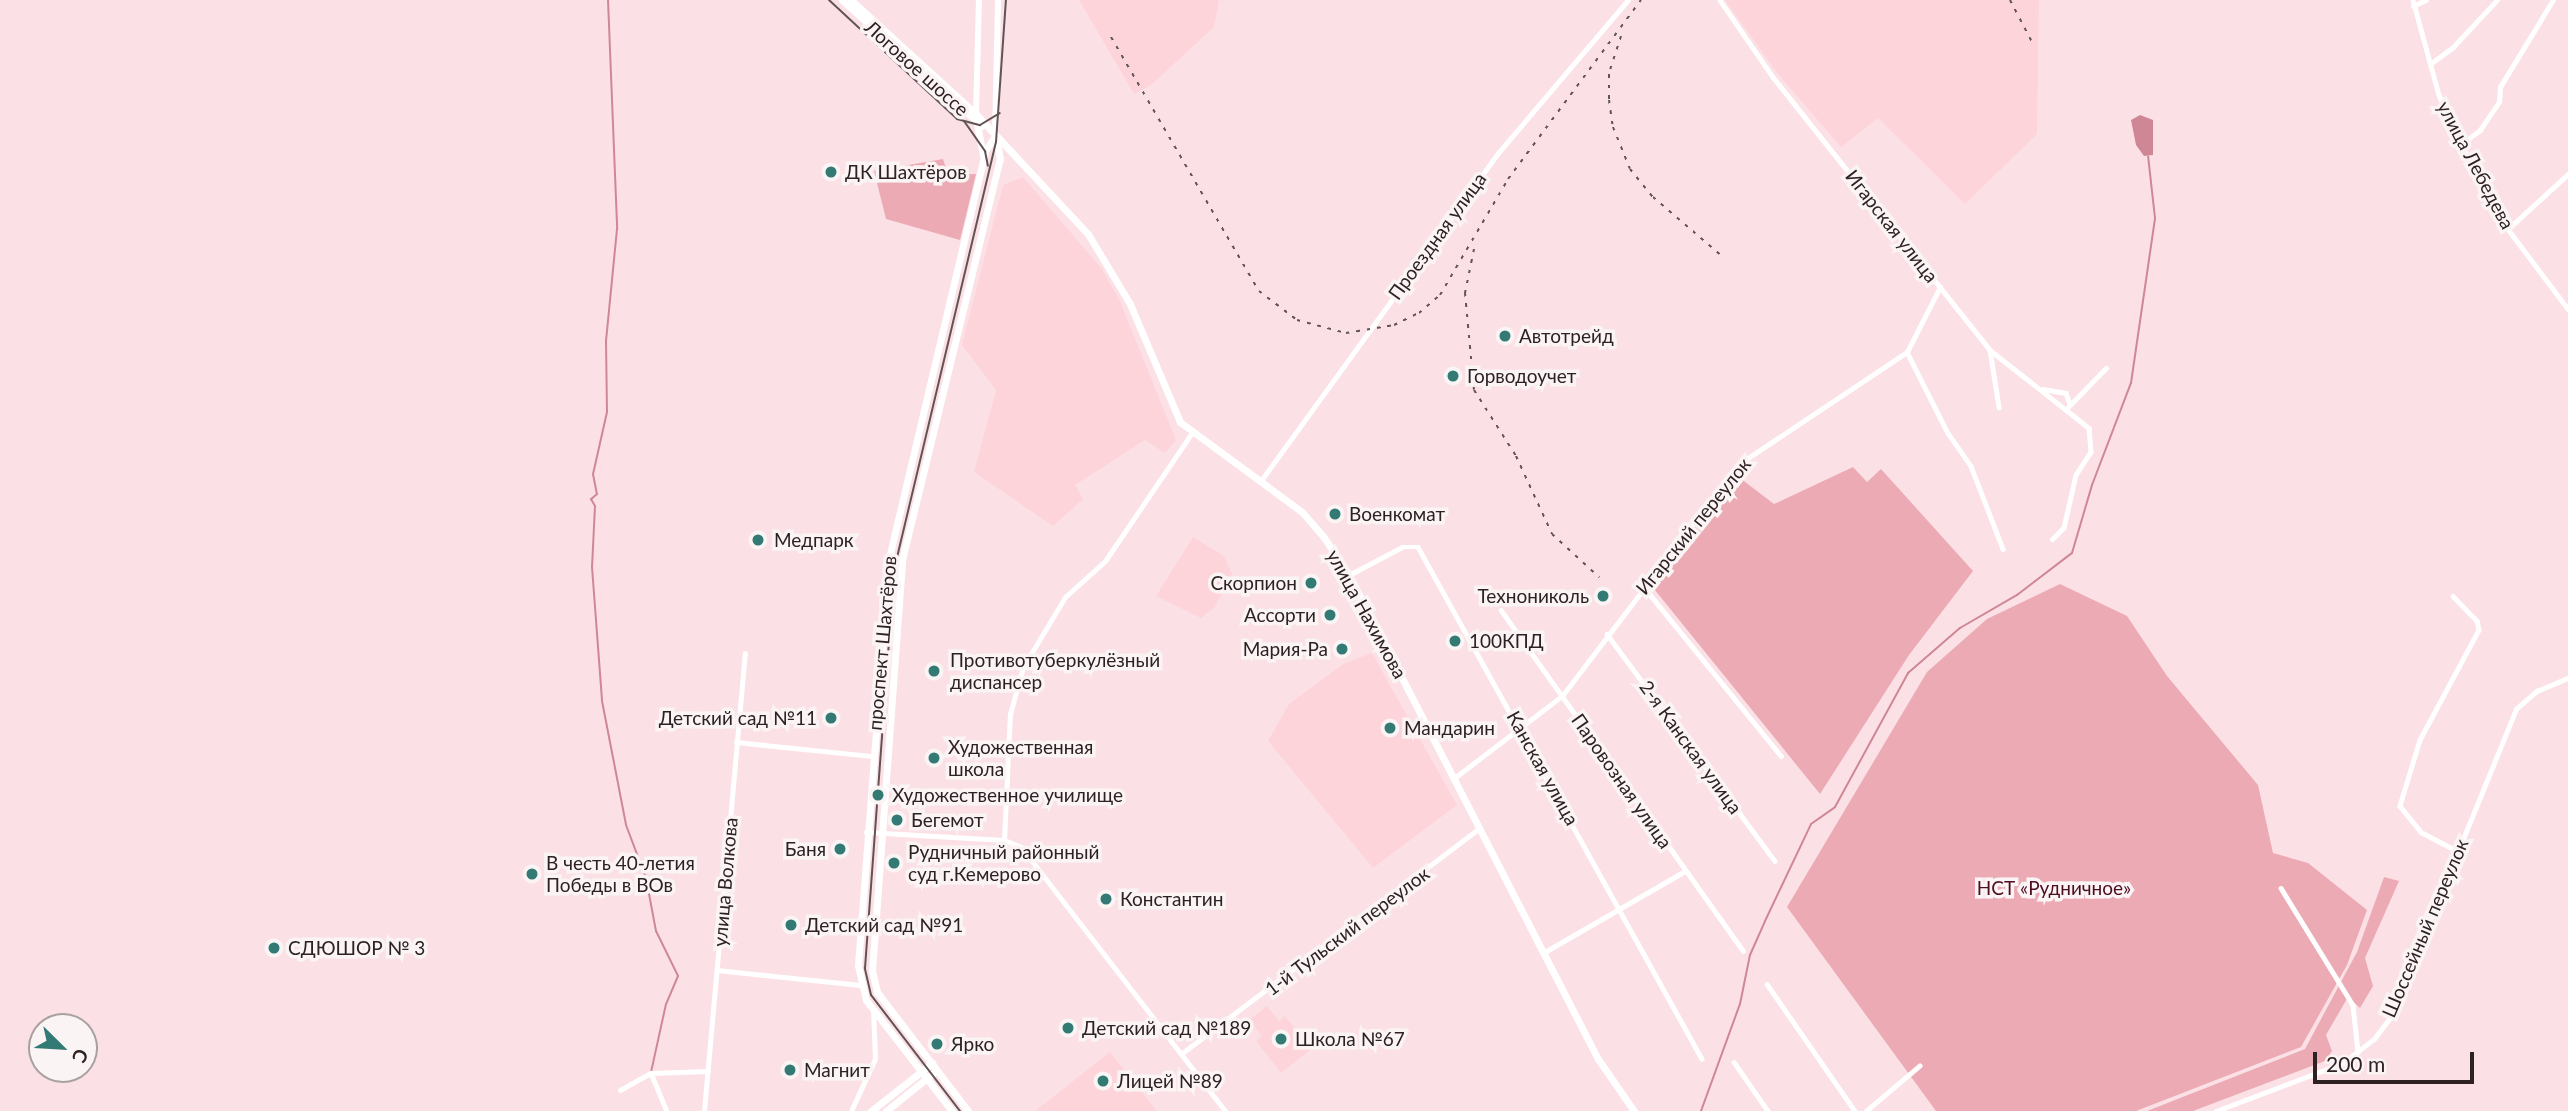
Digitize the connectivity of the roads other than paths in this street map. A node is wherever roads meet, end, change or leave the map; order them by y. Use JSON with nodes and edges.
{"nodes":[{"id":1,"x":842,"y":0,"type":"edge"},
{"id":2,"x":851,"y":0,"type":"edge"},
{"id":3,"x":979,"y":0,"type":"edge"},
{"id":4,"x":998,"y":0,"type":"edge"},
{"id":5,"x":1628,"y":0,"type":"edge"},
{"id":6,"x":1720,"y":0,"type":"edge"},
{"id":7,"x":2413,"y":0,"type":"edge"},
{"id":8,"x":2426,"y":0,"type":"edge"},
{"id":9,"x":2497,"y":0,"type":"edge"},
{"id":10,"x":2553,"y":0,"type":"edge"},
{"id":11,"x":2413,"y":7,"type":"junction"},
{"id":12,"x":2430,"y":64,"type":"junction"},
{"id":13,"x":976,"y":118,"type":"junction"},
{"id":14,"x":995,"y":136,"type":"junction"},
{"id":15,"x":2461,"y":144,"type":"junction"},
{"id":16,"x":984,"y":160,"type":"junction"},
{"id":17,"x":2568,"y":174,"type":"edge"},
{"id":18,"x":2508,"y":229,"type":"junction"},
{"id":19,"x":1940,"y":287,"type":"junction"},
{"id":20,"x":2568,"y":309,"type":"edge"},
{"id":21,"x":1990,"y":350,"type":"junction"},
{"id":22,"x":1907,"y":352,"type":"junction"},
{"id":23,"x":2106,"y":368,"type":"dead end"},
{"id":24,"x":2042,"y":389,"type":"junction"},
{"id":25,"x":2068,"y":406,"type":"junction"},
{"id":26,"x":1999,"y":407,"type":"dead end"},
{"id":27,"x":1191,"y":434,"type":"junction"},
{"id":28,"x":1259,"y":483,"type":"junction"},
{"id":29,"x":2053,"y":539,"type":"dead end"},
{"id":30,"x":2003,"y":549,"type":"dead end"},
{"id":31,"x":1349,"y":575,"type":"junction"},
{"id":32,"x":1643,"y":586,"type":"junction"},
{"id":33,"x":2453,"y":596,"type":"dead end"},
{"id":34,"x":1501,"y":610,"type":"dead end"},
{"id":35,"x":1607,"y":634,"type":"junction"},
{"id":36,"x":745,"y":654,"type":"dead end"},
{"id":37,"x":2568,"y":678,"type":"edge"},
{"id":38,"x":1562,"y":696,"type":"junction"},
{"id":39,"x":1523,"y":730,"type":"junction"},
{"id":40,"x":736,"y":742,"type":"junction"},
{"id":41,"x":872,"y":756,"type":"junction"},
{"id":42,"x":1781,"y":756,"type":"dead end"},
{"id":43,"x":1453,"y":779,"type":"junction"},
{"id":44,"x":1478,"y":830,"type":"junction"},
{"id":45,"x":866,"y":832,"type":"junction"},
{"id":46,"x":880,"y":833,"type":"junction"},
{"id":47,"x":1004,"y":840,"type":"junction"},
{"id":48,"x":2457,"y":851,"type":"junction"},
{"id":49,"x":1775,"y":861,"type":"dead end"},
{"id":50,"x":1685,"y":871,"type":"junction"},
{"id":51,"x":2281,"y":888,"type":"dead end"},
{"id":52,"x":1621,"y":909,"type":"junction"},
{"id":53,"x":1743,"y":951,"type":"dead end"},
{"id":54,"x":1542,"y":953,"type":"junction"},
{"id":55,"x":717,"y":971,"type":"junction"},
{"id":56,"x":1767,"y":984,"type":"dead end"},
{"id":57,"x":860,"y":985,"type":"junction"},
{"id":58,"x":873,"y":1009,"type":"junction"},
{"id":59,"x":2358,"y":1053,"type":"junction"},
{"id":60,"x":1181,"y":1054,"type":"junction"},
{"id":61,"x":1702,"y":1059,"type":"dead end"},
{"id":62,"x":1734,"y":1062,"type":"dead end"},
{"id":63,"x":1919,"y":1066,"type":"dead end"},
{"id":64,"x":934,"y":1067,"type":"junction"},
{"id":65,"x":708,"y":1070,"type":"junction"},
{"id":66,"x":651,"y":1073,"type":"junction"},
{"id":67,"x":924,"y":1075,"type":"junction"},
{"id":68,"x":620,"y":1090,"type":"dead end"},
{"id":69,"x":667,"y":1111,"type":"edge"},
{"id":70,"x":704,"y":1111,"type":"edge"},
{"id":71,"x":851,"y":1111,"type":"edge"},
{"id":72,"x":871,"y":1111,"type":"edge"},
{"id":73,"x":886,"y":1111,"type":"edge"},
{"id":74,"x":951,"y":1111,"type":"edge"},
{"id":75,"x":968,"y":1111,"type":"edge"},
{"id":76,"x":1225,"y":1111,"type":"edge"},
{"id":77,"x":1634,"y":1111,"type":"edge"},
{"id":78,"x":1768,"y":1111,"type":"edge"},
{"id":79,"x":1855,"y":1111,"type":"edge"},
{"id":80,"x":1866,"y":1111,"type":"edge"},
{"id":81,"x":2216,"y":1111,"type":"edge"}],
"edges":[{"from":1,"to":13,"type":"main road","name":"Логовое шоссе"},
{"from":2,"to":13,"type":"main road","name":"Логовое шоссе"},
{"from":3,"to":13,"type":"main road"},
{"from":4,"to":14,"type":"main road"},
{"from":5,"to":28,"type":"street","name":"Проездная улица"},
{"from":6,"to":19,"type":"street","name":"Игарская улица"},
{"from":7,"to":11,"type":"street","name":"улица Лебедева"},
{"from":8,"to":11,"type":"street"},
{"from":9,"to":12,"type":"street"},
{"from":10,"to":15,"type":"street"},
{"from":11,"to":12,"type":"street","name":"улица Лебедева"},
{"from":12,"to":15,"type":"street","name":"улица Лебедева"},
{"from":13,"to":14,"type":"main road","name":"улица Нахимова"},
{"from":13,"to":16,"type":"main road","name":"проспект Шахтёров"},
{"from":14,"to":16,"type":"main road"},
{"from":14,"to":27,"type":"main road","name":"улица Нахимова"},
{"from":14,"to":46,"type":"main road","name":"проспект Шахтёров"},
{"from":15,"to":18,"type":"street","name":"улица Лебедева"},
{"from":16,"to":41,"type":"main road","name":"проспект Шахтёров"},
{"from":17,"to":18,"type":"street"},
{"from":18,"to":20,"type":"street","name":"улица Лебедева"},
{"from":19,"to":21,"type":"street","name":"Игарская улица"},
{"from":19,"to":22,"type":"street","name":"Игарский переулок"},
{"from":21,"to":24,"type":"street","name":"Игарская улица"},
{"from":21,"to":26,"type":"street"},
{"from":22,"to":30,"type":"street"},
{"from":22,"to":32,"type":"street","name":"Игарский переулок"},
{"from":23,"to":25,"type":"street"},
{"from":24,"to":25,"type":"street","name":"Игарская улица"},
{"from":24,"to":25,"type":"street"},
{"from":25,"to":29,"type":"street","name":"Игарская улица"},
{"from":27,"to":28,"type":"main road","name":"улица Нахимова"},
{"from":27,"to":47,"type":"street"},
{"from":28,"to":31,"type":"main road","name":"улица Нахимова"},
{"from":31,"to":39,"type":"street","name":"Канская улица"},
{"from":31,"to":43,"type":"main road","name":"улица Нахимова"},
{"from":32,"to":35,"type":"street","name":"Игарский переулок"},
{"from":32,"to":42,"type":"street"},
{"from":33,"to":48,"type":"street"},
{"from":34,"to":38,"type":"street","name":"Паровозная улица"},
{"from":35,"to":38,"type":"street","name":"Игарский переулок"},
{"from":35,"to":49,"type":"street","name":"2-я Канская улица"},
{"from":36,"to":40,"type":"street","name":"улица Волкова"},
{"from":37,"to":48,"type":"street","name":"Шоссейный переулок"},
{"from":38,"to":39,"type":"street","name":"Игарский переулок"},
{"from":38,"to":50,"type":"street","name":"Паровозная улица"},
{"from":39,"to":43,"type":"street","name":"Игарский переулок"},
{"from":39,"to":52,"type":"street","name":"Канская улица"},
{"from":40,"to":41,"type":"street"},
{"from":40,"to":55,"type":"street","name":"улица Волкова"},
{"from":41,"to":45,"type":"main road","name":"проспект Шахтёров"},
{"from":43,"to":44,"type":"main road","name":"улица Нахимова"},
{"from":44,"to":54,"type":"main road","name":"улица Нахимова"},
{"from":44,"to":60,"type":"street","name":"1-й Тульский переулок"},
{"from":45,"to":46,"type":"street"},
{"from":45,"to":57,"type":"main road","name":"проспект Шахтёров"},
{"from":46,"to":47,"type":"street"},
{"from":46,"to":64,"type":"main road","name":"проспект Шахтёров"},
{"from":47,"to":60,"type":"street"},
{"from":48,"to":59,"type":"street","name":"Шоссейный переулок"},
{"from":50,"to":52,"type":"street"},
{"from":50,"to":53,"type":"street","name":"Паровозная улица"},
{"from":51,"to":59,"type":"street"},
{"from":52,"to":54,"type":"street"},
{"from":52,"to":61,"type":"street","name":"Канская улица"},
{"from":54,"to":77,"type":"main road","name":"улица Нахимова"},
{"from":55,"to":57,"type":"street"},
{"from":55,"to":65,"type":"street","name":"улица Волкова"},
{"from":56,"to":79,"type":"street"},
{"from":57,"to":58,"type":"main road"},
{"from":58,"to":67,"type":"main road"},
{"from":58,"to":71,"type":"street"},
{"from":59,"to":81,"type":"street","name":"Шоссейный переулок"},
{"from":60,"to":76,"type":"street"},
{"from":62,"to":78,"type":"street"},
{"from":63,"to":80,"type":"street"},
{"from":64,"to":67,"type":"main road"},
{"from":64,"to":75,"type":"main road","name":"проспект Шахтёров"},
{"from":65,"to":66,"type":"street"},
{"from":65,"to":70,"type":"street","name":"улица Волкова"},
{"from":66,"to":68,"type":"street"},
{"from":66,"to":69,"type":"street"},
{"from":67,"to":72,"type":"main road"},
{"from":67,"to":73,"type":"main road"},
{"from":67,"to":74,"type":"main road"}]}
